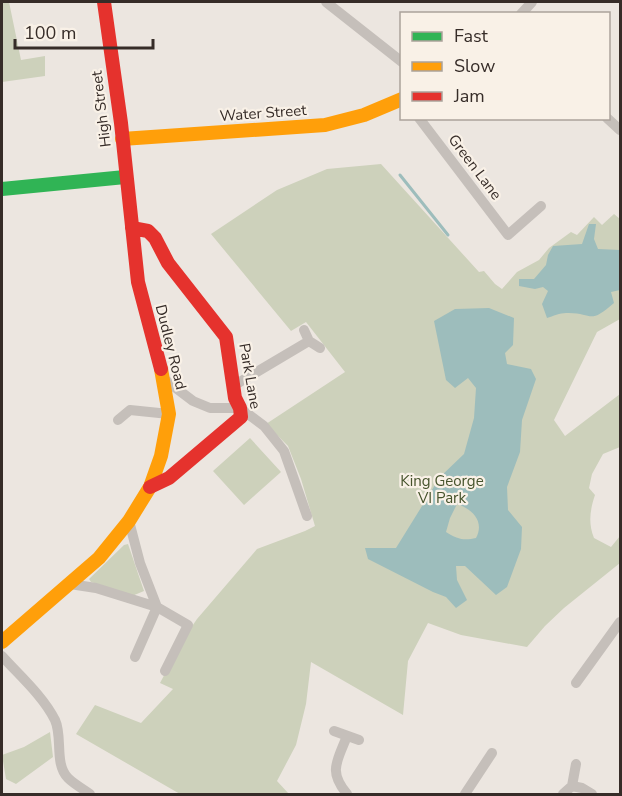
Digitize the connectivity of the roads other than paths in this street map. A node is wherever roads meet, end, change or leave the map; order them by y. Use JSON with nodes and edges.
{"nodes":[{"id":1,"x":104,"y":2,"type":"edge"},
{"id":2,"x":326,"y":2,"type":"edge"},
{"id":3,"x":400,"y":60,"type":"edge"},
{"id":4,"x":400,"y":100,"type":"edge"},
{"id":5,"x":421,"y":120,"type":"edge"},
{"id":6,"x":609,"y":120,"type":"edge"},
{"id":7,"x":621,"y":130,"type":"edge"},
{"id":8,"x":122,"y":139,"type":"junction"},
{"id":9,"x":126,"y":177,"type":"junction"},
{"id":10,"x":2,"y":189,"type":"edge"},
{"id":11,"x":541,"y":206,"type":"dead end"},
{"id":12,"x":132,"y":228,"type":"junction"},
{"id":13,"x":304,"y":330,"type":"dead end"},
{"id":14,"x":309,"y":341,"type":"junction"},
{"id":15,"x":320,"y":348,"type":"dead end"},
{"id":16,"x":164,"y":379,"type":"junction"},
{"id":17,"x":232,"y":386,"type":"junction"},
{"id":18,"x":240,"y":408,"type":"junction"},
{"id":19,"x":168,"y":414,"type":"junction"},
{"id":20,"x":118,"y":420,"type":"dead end"},
{"id":21,"x":150,"y":486,"type":"junction"},
{"id":22,"x":306,"y":516,"type":"dead end"},
{"id":23,"x":129,"y":521,"type":"junction"},
{"id":24,"x":70,"y":584,"type":"junction"},
{"id":25,"x":157,"y":607,"type":"junction"},
{"id":26,"x":621,"y":622,"type":"edge"},
{"id":27,"x":2,"y":642,"type":"edge"},
{"id":28,"x":2,"y":656,"type":"edge"},
{"id":29,"x":135,"y":657,"type":"dead end"},
{"id":30,"x":165,"y":671,"type":"dead end"},
{"id":31,"x":576,"y":683,"type":"dead end"},
{"id":32,"x":334,"y":731,"type":"dead end"},
{"id":33,"x":347,"y":736,"type":"junction"},
{"id":34,"x":359,"y":740,"type":"dead end"},
{"id":35,"x":492,"y":753,"type":"dead end"},
{"id":36,"x":576,"y":764,"type":"dead end"},
{"id":37,"x":573,"y":786,"type":"junction"},
{"id":38,"x":468,"y":794,"type":"edge"},
{"id":39,"x":90,"y":795,"type":"edge"},
{"id":40,"x":347,"y":795,"type":"edge"},
{"id":41,"x":563,"y":795,"type":"edge"},
{"id":42,"x":592,"y":795,"type":"edge"}],
"edges":[{"from":1,"to":8,"type":"street","name":"High Street"},
{"from":2,"to":3,"type":"street"},
{"from":4,"to":8,"type":"street","name":"Water Street"},
{"from":5,"to":11,"type":"street","name":"Green Lane"},
{"from":6,"to":7,"type":"street"},
{"from":8,"to":9,"type":"street","name":"High Street"},
{"from":9,"to":10,"type":"street"},
{"from":9,"to":12,"type":"street","name":"Dudley Road"},
{"from":12,"to":16,"type":"street","name":"Dudley Road"},
{"from":12,"to":17,"type":"street","name":"Park Lane"},
{"from":13,"to":14,"type":"street"},
{"from":14,"to":15,"type":"street"},
{"from":14,"to":17,"type":"street"},
{"from":16,"to":18,"type":"street"},
{"from":16,"to":19,"type":"street","name":"Dudley Road"},
{"from":17,"to":18,"type":"street","name":"Park Lane"},
{"from":18,"to":21,"type":"street","name":"Park Lane"},
{"from":18,"to":22,"type":"street"},
{"from":19,"to":20,"type":"street"},
{"from":19,"to":21,"type":"street","name":"Dudley Road"},
{"from":21,"to":23,"type":"street","name":"Dudley Road"},
{"from":23,"to":24,"type":"street","name":"Dudley Road"},
{"from":23,"to":25,"type":"street"},
{"from":24,"to":25,"type":"street"},
{"from":24,"to":27,"type":"street","name":"Dudley Road"},
{"from":25,"to":29,"type":"street"},
{"from":25,"to":30,"type":"street"},
{"from":26,"to":31,"type":"street"},
{"from":28,"to":39,"type":"street"},
{"from":32,"to":33,"type":"street"},
{"from":33,"to":34,"type":"street"},
{"from":33,"to":40,"type":"street"},
{"from":35,"to":38,"type":"street"},
{"from":36,"to":37,"type":"street"},
{"from":37,"to":41,"type":"street"},
{"from":37,"to":42,"type":"street"}]}
